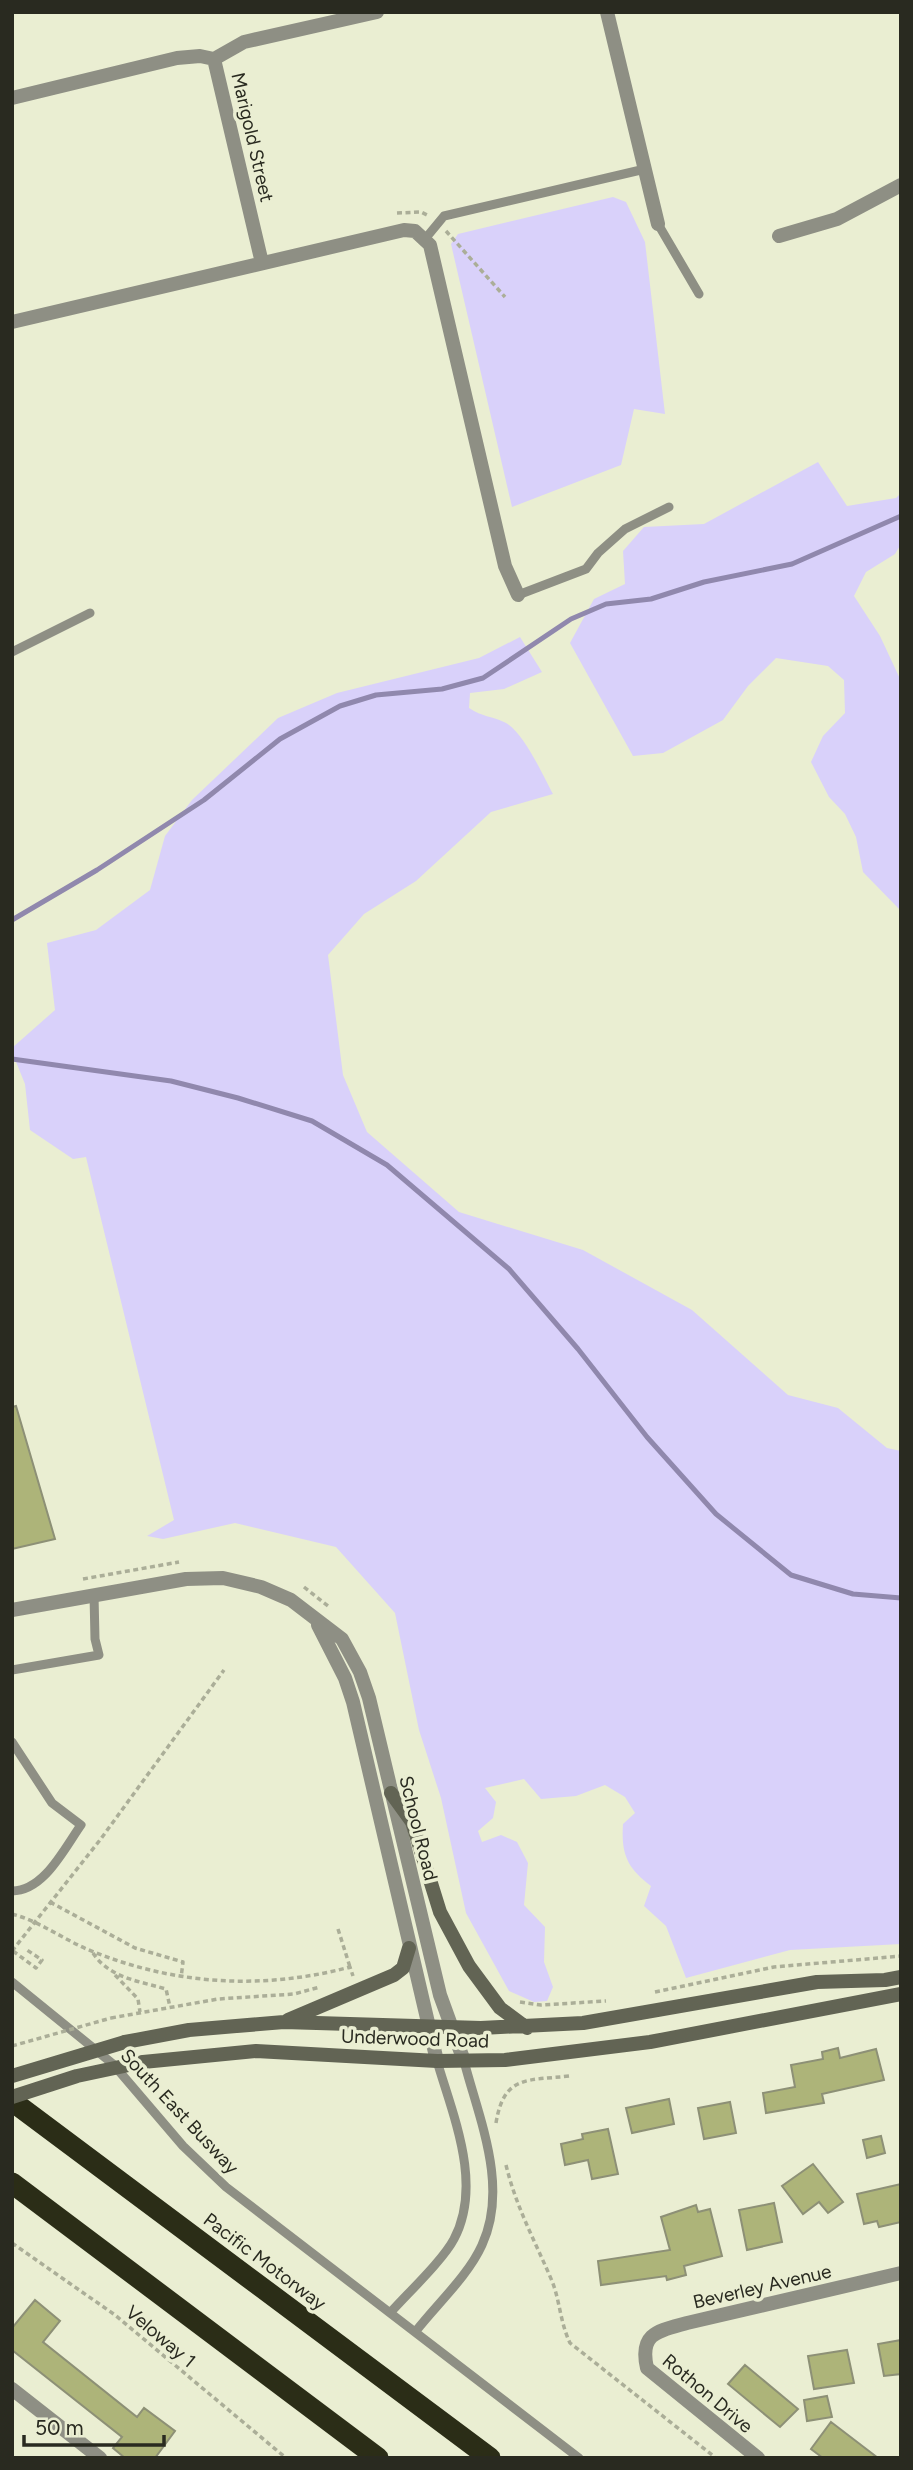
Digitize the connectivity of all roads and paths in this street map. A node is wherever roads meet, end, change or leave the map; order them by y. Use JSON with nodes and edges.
{"nodes":[{"id":1,"x":377,"y":12,"type":"edge"},
{"id":2,"x":607,"y":12,"type":"edge"},
{"id":3,"x":214,"y":59,"type":"junction"},
{"id":4,"x":12,"y":97,"type":"edge"},
{"id":5,"x":645,"y":169,"type":"junction"},
{"id":6,"x":901,"y":185,"type":"edge"},
{"id":7,"x":658,"y":224,"type":"joint"},
{"id":8,"x":779,"y":236,"type":"dead end"},
{"id":9,"x":425,"y":239,"type":"junction"},
{"id":10,"x":262,"y":263,"type":"junction"},
{"id":11,"x":699,"y":294,"type":"dead end"},
{"id":12,"x":12,"y":322,"type":"edge"},
{"id":13,"x":669,"y":507,"type":"dead end"},
{"id":14,"x":518,"y":595,"type":"joint"},
{"id":15,"x":90,"y":613,"type":"dead end"},
{"id":16,"x":12,"y":652,"type":"edge"},
{"id":17,"x":190,"y":1562,"type":"dead end"},
{"id":18,"x":76,"y":1580,"type":"dead end"},
{"id":19,"x":301,"y":1586,"type":"dead end"},
{"id":20,"x":94,"y":1595,"type":"junction"},
{"id":21,"x":12,"y":1611,"type":"edge"},
{"id":22,"x":335,"y":1613,"type":"dead end"},
{"id":23,"x":315,"y":1618,"type":"junction"},
{"id":24,"x":12,"y":1670,"type":"edge"},
{"id":25,"x":223,"y":1670,"type":"dead end"},
{"id":26,"x":12,"y":1742,"type":"edge"},
{"id":27,"x":404,"y":1770,"type":"dead end"},
{"id":28,"x":391,"y":1793,"type":"junction"},
{"id":29,"x":414,"y":1795,"type":"dead end"},
{"id":30,"x":12,"y":1891,"type":"edge"},
{"id":31,"x":50,"y":1902,"type":"junction"},
{"id":32,"x":12,"y":1914,"type":"edge"},
{"id":33,"x":36,"y":1920,"type":"junction"},
{"id":34,"x":338,"y":1929,"type":"dead end"},
{"id":35,"x":409,"y":1948,"type":"junction"},
{"id":36,"x":27,"y":1950,"type":"dead end"},
{"id":37,"x":12,"y":1951,"type":"edge"},
{"id":38,"x":92,"y":1952,"type":"junction"},
{"id":39,"x":901,"y":1956,"type":"edge"},
{"id":40,"x":350,"y":1966,"type":"junction"},
{"id":41,"x":114,"y":1973,"type":"junction"},
{"id":42,"x":364,"y":1973,"type":"dead end"},
{"id":43,"x":901,"y":1976,"type":"edge"},
{"id":44,"x":181,"y":1978,"type":"junction"},
{"id":45,"x":354,"y":1978,"type":"junction"},
{"id":46,"x":342,"y":1981,"type":"dead end"},
{"id":47,"x":12,"y":1982,"type":"edge"},
{"id":48,"x":330,"y":1984,"type":"dead end"},
{"id":49,"x":901,"y":1994,"type":"edge"},
{"id":50,"x":642,"y":1995,"type":"dead end"},
{"id":51,"x":513,"y":1999,"type":"dead end"},
{"id":52,"x":616,"y":2000,"type":"dead end"},
{"id":53,"x":170,"y":2007,"type":"junction"},
{"id":54,"x":140,"y":2012,"type":"junction"},
{"id":55,"x":284,"y":2022,"type":"junction"},
{"id":56,"x":426,"y":2026,"type":"junction"},
{"id":57,"x":451,"y":2026,"type":"junction"},
{"id":58,"x":527,"y":2028,"type":"junction"},
{"id":59,"x":12,"y":2046,"type":"edge"},
{"id":60,"x":464,"y":2060,"type":"junction"},
{"id":61,"x":437,"y":2061,"type":"junction"},
{"id":62,"x":12,"y":2076,"type":"edge"},
{"id":63,"x":569,"y":2076,"type":"dead end"},
{"id":64,"x":12,"y":2099,"type":"edge"},
{"id":65,"x":496,"y":2124,"type":"dead end"},
{"id":66,"x":506,"y":2164,"type":"dead end"},
{"id":67,"x":12,"y":2183,"type":"edge"},
{"id":68,"x":12,"y":2244,"type":"edge"},
{"id":69,"x":901,"y":2273,"type":"edge"},
{"id":70,"x":391,"y":2312,"type":"junction"},
{"id":71,"x":416,"y":2331,"type":"junction"},
{"id":72,"x":643,"y":2351,"type":"joint"},
{"id":73,"x":12,"y":2389,"type":"edge"},
{"id":74,"x":100,"y":2458,"type":"edge"},
{"id":75,"x":286,"y":2458,"type":"edge"},
{"id":76,"x":377,"y":2458,"type":"edge"},
{"id":77,"x":489,"y":2458,"type":"edge"},
{"id":78,"x":579,"y":2458,"type":"edge"},
{"id":79,"x":716,"y":2458,"type":"edge"},
{"id":80,"x":758,"y":2458,"type":"edge"}],
"edges":[{"from":1,"to":3,"type":"street"},
{"from":2,"to":5,"type":"street"},
{"from":3,"to":4,"type":"street","name":"Marigold Street"},
{"from":3,"to":10,"type":"street","name":"Marigold Street"},
{"from":5,"to":7,"type":"street"},
{"from":5,"to":9,"type":"lane"},
{"from":6,"to":8,"type":"street"},
{"from":7,"to":11,"type":"lane"},
{"from":9,"to":10,"type":"street"},
{"from":9,"to":14,"type":"street"},
{"from":10,"to":12,"type":"street"},
{"from":13,"to":14,"type":"lane"},
{"from":15,"to":16,"type":"lane"},
{"from":17,"to":18,"type":"path"},
{"from":19,"to":22,"type":"path"},
{"from":20,"to":21,"type":"street","name":"School Road"},
{"from":20,"to":23,"type":"street","name":"School Road"},
{"from":20,"to":24,"type":"lane"},
{"from":23,"to":28,"type":"street","name":"School Road"},
{"from":23,"to":35,"type":"street","name":"School Road"},
{"from":25,"to":31,"type":"path"},
{"from":26,"to":30,"type":"lane"},
{"from":27,"to":29,"type":"path"},
{"from":28,"to":57,"type":"street","name":"School Road"},
{"from":28,"to":58,"type":"main road"},
{"from":31,"to":33,"type":"path"},
{"from":31,"to":44,"type":"path"},
{"from":32,"to":33,"type":"path"},
{"from":33,"to":37,"type":"path"},
{"from":33,"to":38,"type":"path"},
{"from":34,"to":40,"type":"path"},
{"from":35,"to":55,"type":"main road"},
{"from":35,"to":56,"type":"street","name":"School Road"},
{"from":36,"to":37,"type":"path"},
{"from":38,"to":41,"type":"path"},
{"from":38,"to":44,"type":"path"},
{"from":39,"to":50,"type":"path"},
{"from":40,"to":44,"type":"path"},
{"from":40,"to":45,"type":"path"},
{"from":41,"to":53,"type":"path"},
{"from":41,"to":54,"type":"path"},
{"from":42,"to":45,"type":"path"},
{"from":43,"to":58,"type":"main road","name":"Underwood Road"},
{"from":45,"to":46,"type":"path"},
{"from":47,"to":70,"type":"lane","name":"South East Busway"},
{"from":48,"to":53,"type":"path"},
{"from":49,"to":60,"type":"main road","name":"Underwood Road"},
{"from":51,"to":52,"type":"path"},
{"from":53,"to":54,"type":"path"},
{"from":54,"to":59,"type":"path","bridge":true},
{"from":55,"to":56,"type":"main road","name":"Underwood Road"},
{"from":55,"to":62,"type":"main road","name":"Underwood Road","bridge":true},
{"from":56,"to":57,"type":"main road","name":"Underwood Road"},
{"from":56,"to":61,"type":"street","name":"School Road"},
{"from":57,"to":58,"type":"main road","name":"Underwood Road"},
{"from":57,"to":60,"type":"street","name":"School Road"},
{"from":60,"to":61,"type":"main road","name":"Underwood Road"},
{"from":60,"to":71,"type":"lane"},
{"from":61,"to":64,"type":"main road","name":"Underwood Road","bridge":true},
{"from":61,"to":70,"type":"lane"},
{"from":63,"to":65,"type":"path"},
{"from":64,"to":77,"type":"highway","name":"Pacific Motorway"},
{"from":66,"to":79,"type":"path"},
{"from":67,"to":76,"type":"highway"},
{"from":68,"to":75,"type":"path","name":"Veloway 1"},
{"from":69,"to":72,"type":"street","name":"Beverley Avenue"},
{"from":70,"to":71,"type":"lane","name":"South East Busway"},
{"from":71,"to":78,"type":"lane","name":"South East Busway"},
{"from":72,"to":80,"type":"street","name":"Rothon Drive"},
{"from":73,"to":74,"type":"street"}]}
